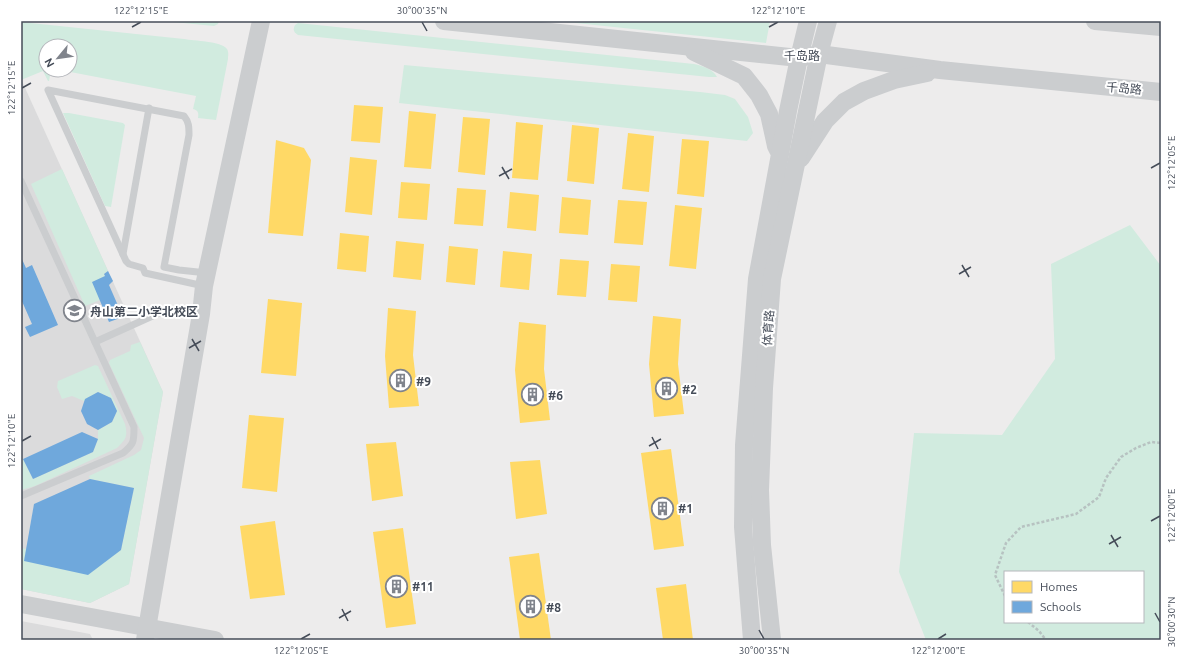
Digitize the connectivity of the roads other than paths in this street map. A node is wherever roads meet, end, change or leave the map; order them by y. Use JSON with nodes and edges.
{"nodes":[{"id":1,"x":261,"y":21,"type":"edge"},
{"id":2,"x":444,"y":21,"type":"edge"},
{"id":3,"x":808,"y":21,"type":"edge"},
{"id":4,"x":828,"y":21,"type":"edge"},
{"id":5,"x":1095,"y":21,"type":"edge"},
{"id":6,"x":1161,"y":27,"type":"edge"},
{"id":7,"x":679,"y":45,"type":"junction"},
{"id":8,"x":819,"y":54,"type":"junction"},
{"id":9,"x":799,"y":58,"type":"junction"},
{"id":10,"x":940,"y":70,"type":"junction"},
{"id":11,"x":1161,"y":92,"type":"edge"},
{"id":12,"x":149,"y":108,"type":"junction"},
{"id":13,"x":780,"y":154,"type":"junction"},
{"id":14,"x":796,"y":166,"type":"junction"},
{"id":15,"x":21,"y":181,"type":"edge"},
{"id":16,"x":122,"y":254,"type":"junction"},
{"id":17,"x":206,"y":279,"type":"junction"},
{"id":18,"x":201,"y":314,"type":"junction"},
{"id":19,"x":95,"y":342,"type":"junction"},
{"id":20,"x":21,"y":496,"type":"edge"},
{"id":21,"x":21,"y":604,"type":"edge"},
{"id":22,"x":146,"y":634,"type":"edge"},
{"id":23,"x":215,"y":640,"type":"edge"},
{"id":24,"x":752,"y":640,"type":"edge"},
{"id":25,"x":772,"y":640,"type":"edge"}],
"edges":[{"from":1,"to":17,"type":"street"},
{"from":2,"to":7,"type":"street","name":"千岛路"},
{"from":3,"to":9,"type":"street","name":"体育路"},
{"from":4,"to":8,"type":"street","name":"体育路"},
{"from":5,"to":6,"type":"street"},
{"from":7,"to":9,"type":"street","name":"千岛路"},
{"from":7,"to":13,"type":"street"},
{"from":8,"to":9,"type":"street","name":"千岛路"},
{"from":8,"to":10,"type":"street","name":"千岛路"},
{"from":8,"to":14,"type":"street","name":"体育路"},
{"from":9,"to":13,"type":"street","name":"体育路"},
{"from":10,"to":11,"type":"street","name":"千岛路"},
{"from":10,"to":14,"type":"street"},
{"from":12,"to":16,"type":"lane"},
{"from":12,"to":16,"type":"lane"},
{"from":12,"to":17,"type":"lane"},
{"from":13,"to":24,"type":"street","name":"体育路"},
{"from":14,"to":25,"type":"street","name":"体育路"},
{"from":15,"to":19,"type":"lane"},
{"from":16,"to":17,"type":"lane"},
{"from":17,"to":18,"type":"street"},
{"from":18,"to":19,"type":"lane"},
{"from":18,"to":22,"type":"street"},
{"from":19,"to":20,"type":"lane"},
{"from":21,"to":22,"type":"street"},
{"from":22,"to":23,"type":"street"}]}
